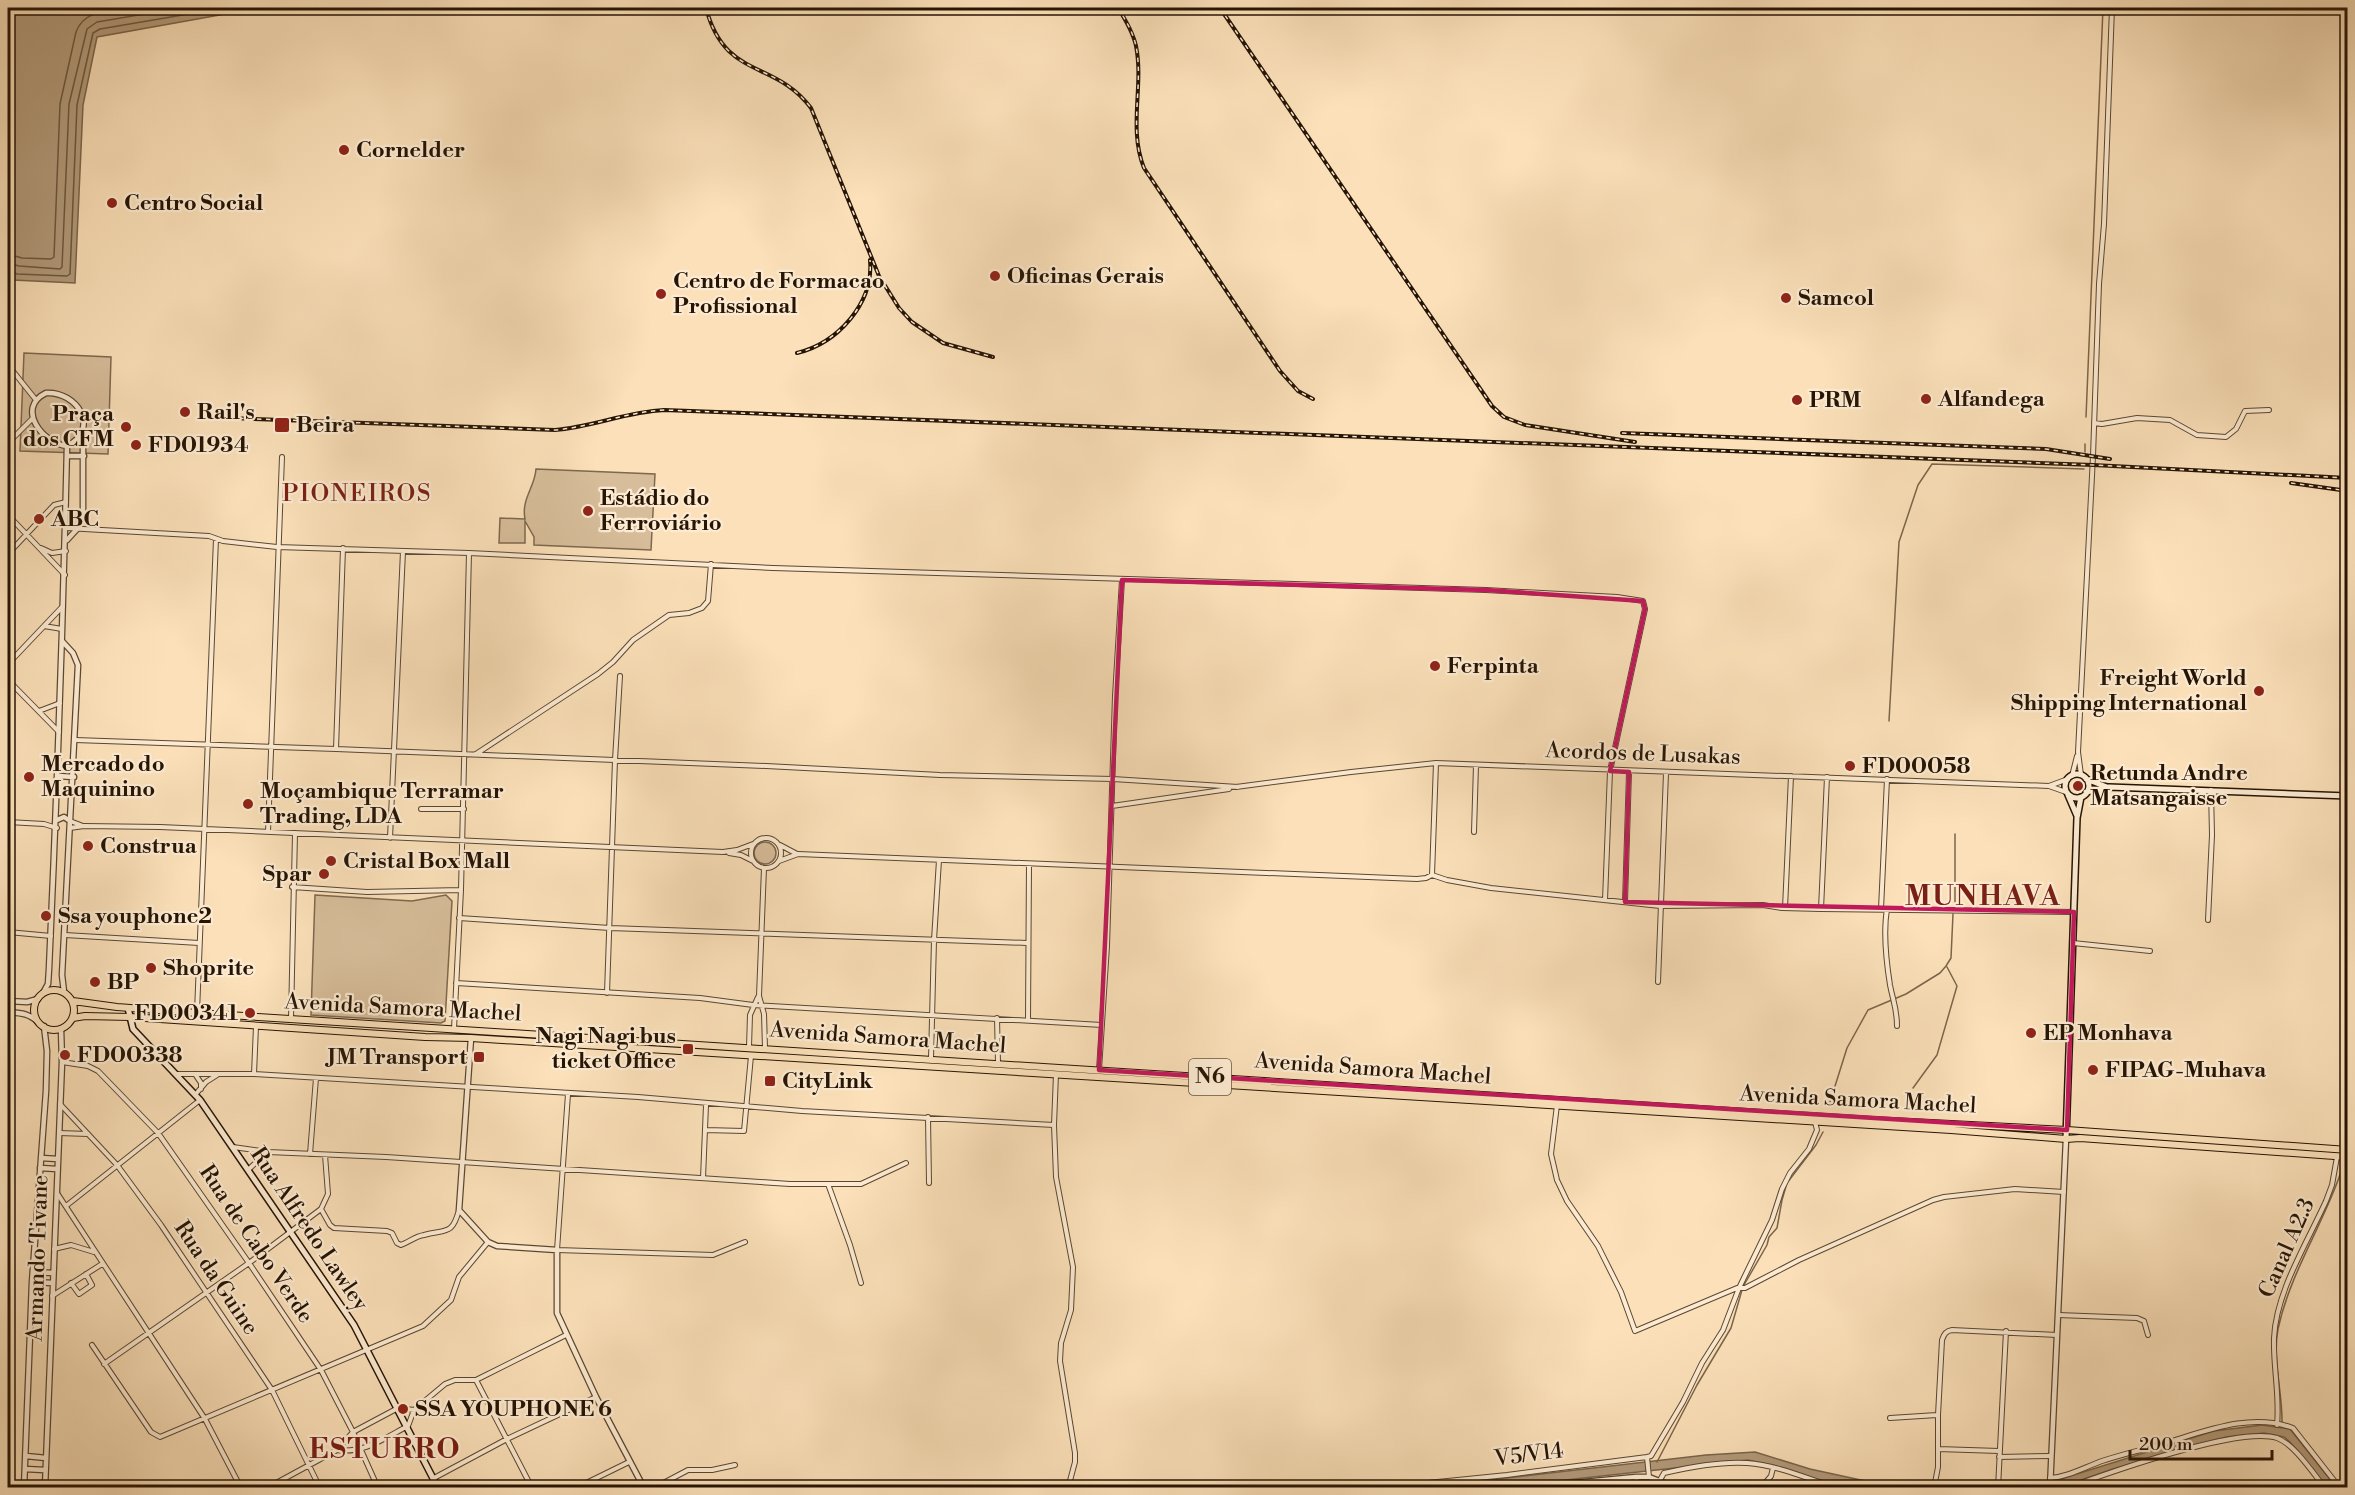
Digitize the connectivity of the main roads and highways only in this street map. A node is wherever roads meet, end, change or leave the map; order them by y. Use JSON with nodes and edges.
{"nodes":[{"id":1,"x":2083,"y":777,"type":"junction"},
{"id":2,"x":2109,"y":787,"type":"junction"},
{"id":3,"x":2086,"y":792,"type":"junction"},
{"id":4,"x":2067,"y":793,"type":"junction"},
{"id":5,"x":2348,"y":796,"type":"edge"},
{"id":6,"x":2081,"y":797,"type":"junction"},
{"id":7,"x":2077,"y":818,"type":"junction"},
{"id":8,"x":73,"y":1001,"type":"junction"},
{"id":9,"x":128,"y":1008,"type":"junction"},
{"id":10,"x":173,"y":1011,"type":"junction"},
{"id":11,"x":225,"y":1015,"type":"junction"},
{"id":12,"x":130,"y":1017,"type":"junction"},
{"id":13,"x":73,"y":1018,"type":"junction"},
{"id":14,"x":279,"y":1018,"type":"junction"},
{"id":15,"x":172,"y":1020,"type":"junction"},
{"id":16,"x":300,"y":1020,"type":"junction"},
{"id":17,"x":224,"y":1024,"type":"junction"},
{"id":18,"x":425,"y":1027,"type":"junction"},
{"id":19,"x":279,"y":1028,"type":"junction"},
{"id":20,"x":300,"y":1029,"type":"junction"},
{"id":21,"x":425,"y":1038,"type":"junction"},
{"id":22,"x":724,"y":1046,"type":"junction"},
{"id":23,"x":723,"y":1055,"type":"junction"},
{"id":24,"x":2067,"y":1130,"type":"junction"},
{"id":25,"x":2066,"y":1139,"type":"junction"},
{"id":26,"x":2348,"y":1150,"type":"edge"},
{"id":27,"x":2348,"y":1157,"type":"edge"},
{"id":28,"x":438,"y":1488,"type":"edge"}],
"edges":[{"from":1,"to":2,"type":"main road"},
{"from":1,"to":3,"type":"main road"},
{"from":1,"to":4,"type":"main road"},
{"from":2,"to":3,"type":"main road"},
{"from":2,"to":5,"type":"main road"},
{"from":3,"to":6,"type":"main road"},
{"from":4,"to":6,"type":"main road"},
{"from":4,"to":7,"type":"main road"},
{"from":6,"to":7,"type":"main road"},
{"from":7,"to":24,"type":"main road"},
{"from":8,"to":9,"type":"highway","name":"Avenida Samora Machel","number":"N6"},
{"from":8,"to":13,"type":"highway"},
{"from":8,"to":13,"type":"highway"},
{"from":9,"to":10,"type":"highway","name":"Avenida Samora Machel","number":"N6"},
{"from":9,"to":12,"type":"main road","name":"Rua Alfredo Lawley"},
{"from":10,"to":11,"type":"highway","name":"Avenida Samora Machel","number":"N6"},
{"from":10,"to":15,"type":"highway"},
{"from":11,"to":14,"type":"highway","name":"Avenida Samora Machel","number":"N6"},
{"from":11,"to":17,"type":"highway"},
{"from":12,"to":13,"type":"highway","name":"Avenida Samora Machel","number":"N6"},
{"from":12,"to":15,"type":"highway","name":"Avenida Samora Machel","number":"N6"},
{"from":12,"to":28,"type":"main road","name":"Rua Alfredo Lawley"},
{"from":14,"to":16,"type":"highway","name":"Avenida Samora Machel","number":"N6"},
{"from":14,"to":19,"type":"highway"},
{"from":15,"to":17,"type":"highway","name":"Avenida Samora Machel","number":"N6"},
{"from":16,"to":18,"type":"highway","name":"Avenida Samora Machel","number":"N6"},
{"from":16,"to":20,"type":"highway"},
{"from":17,"to":19,"type":"highway","name":"Avenida Samora Machel","number":"N6"},
{"from":18,"to":21,"type":"highway"},
{"from":18,"to":22,"type":"highway","name":"Avenida Samora Machel","number":"N6"},
{"from":19,"to":20,"type":"highway","name":"Avenida Samora Machel","number":"N6"},
{"from":20,"to":21,"type":"highway","name":"Avenida Samora Machel","number":"N6"},
{"from":21,"to":23,"type":"highway","name":"Avenida Samora Machel","number":"N6"},
{"from":22,"to":23,"type":"highway"},
{"from":22,"to":24,"type":"highway","name":"Avenida Samora Machel","number":"N6"},
{"from":23,"to":25,"type":"highway","name":"Avenida Samora Machel","number":"N6"},
{"from":24,"to":25,"type":"main road"},
{"from":24,"to":26,"type":"highway","name":"Avenida Samora Machel","number":"N6"},
{"from":25,"to":27,"type":"highway","name":"Avenida Samora Machel","number":"N6"}]}
